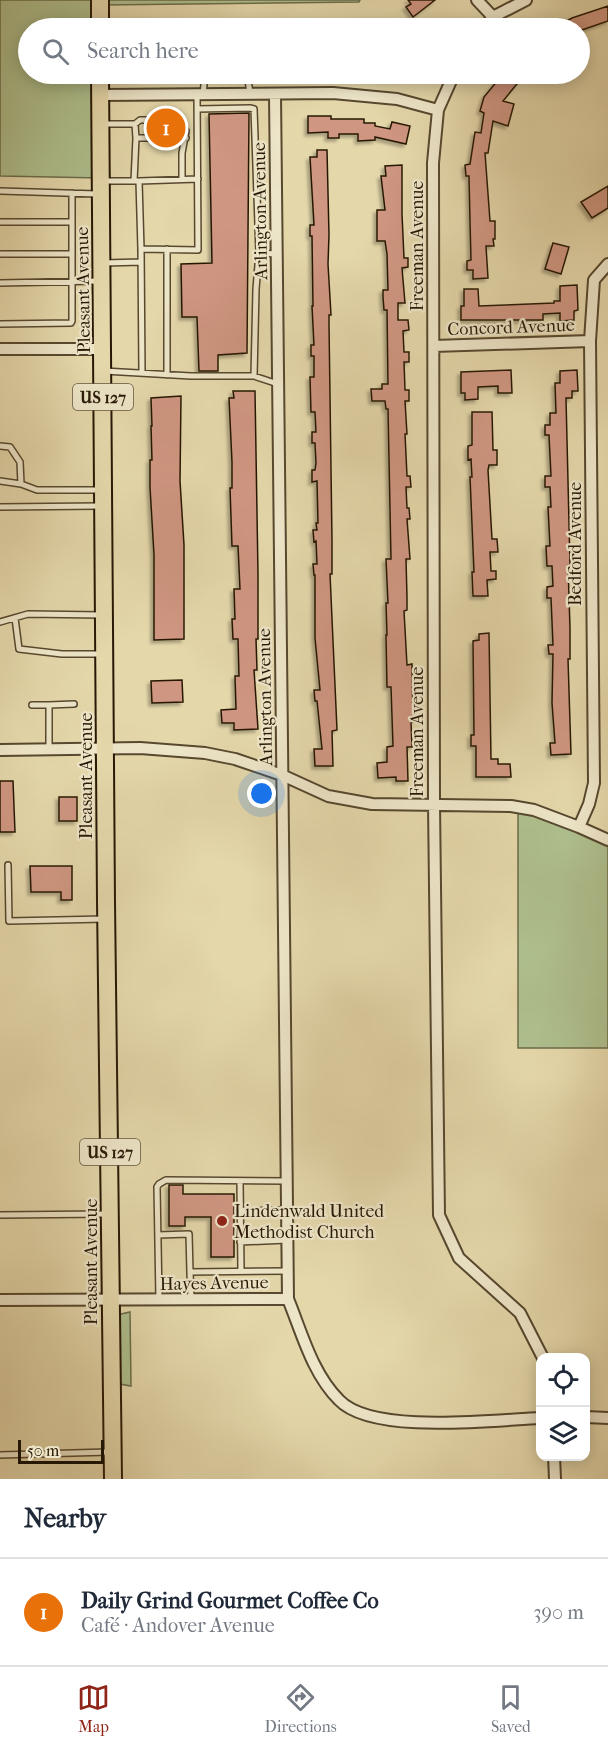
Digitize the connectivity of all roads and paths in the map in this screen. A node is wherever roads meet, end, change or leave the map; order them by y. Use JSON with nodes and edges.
{"nodes":[{"id":1,"x":100,"y":0,"type":"edge"},
{"id":2,"x":477,"y":0,"type":"edge"},
{"id":3,"x":526,"y":0,"type":"edge"},
{"id":4,"x":493,"y":17,"type":"joint"},
{"id":5,"x":100,"y":18,"type":"edge"},
{"id":6,"x":100,"y":84,"type":"edge"},
{"id":7,"x":203,"y":84,"type":"edge"},
{"id":8,"x":248,"y":84,"type":"edge"},
{"id":9,"x":450,"y":84,"type":"edge"},
{"id":10,"x":100,"y":94,"type":"junction"},
{"id":11,"x":275,"y":94,"type":"junction"},
{"id":12,"x":200,"y":95,"type":"junction"},
{"id":13,"x":250,"y":95,"type":"junction"},
{"id":14,"x":197,"y":109,"type":"junction"},
{"id":15,"x":438,"y":110,"type":"junction"},
{"id":16,"x":101,"y":124,"type":"junction"},
{"id":17,"x":135,"y":124,"type":"junction"},
{"id":18,"x":136,"y":138,"type":"junction"},
{"id":19,"x":186,"y":138,"type":"junction"},
{"id":20,"x":182,"y":179,"type":"junction"},
{"id":21,"x":198,"y":179,"type":"junction"},
{"id":22,"x":137,"y":181,"type":"junction"},
{"id":23,"x":101,"y":187,"type":"junction"},
{"id":24,"x":0,"y":191,"type":"edge"},
{"id":25,"x":72,"y":193,"type":"junction"},
{"id":26,"x":0,"y":222,"type":"edge"},
{"id":27,"x":72,"y":222,"type":"junction"},
{"id":28,"x":141,"y":249,"type":"junction"},
{"id":29,"x":167,"y":249,"type":"junction"},
{"id":30,"x":0,"y":254,"type":"edge"},
{"id":31,"x":72,"y":254,"type":"junction"},
{"id":32,"x":259,"y":254,"type":"junction"},
{"id":33,"x":277,"y":254,"type":"junction"},
{"id":34,"x":141,"y":262,"type":"junction"},
{"id":35,"x":102,"y":263,"type":"junction"},
{"id":36,"x":608,"y":264,"type":"edge"},
{"id":37,"x":72,"y":281,"type":"junction"},
{"id":38,"x":102,"y":281,"type":"junction"},
{"id":39,"x":0,"y":283,"type":"edge"},
{"id":40,"x":0,"y":324,"type":"edge"},
{"id":41,"x":590,"y":341,"type":"junction"},
{"id":42,"x":434,"y":346,"type":"junction"},
{"id":43,"x":0,"y":349,"type":"edge"},
{"id":44,"x":103,"y":349,"type":"junction"},
{"id":45,"x":103,"y":371,"type":"junction"},
{"id":46,"x":142,"y":373,"type":"junction"},
{"id":47,"x":167,"y":375,"type":"junction"},
{"id":48,"x":254,"y":376,"type":"junction"},
{"id":49,"x":278,"y":384,"type":"junction"},
{"id":50,"x":0,"y":446,"type":"edge"},
{"id":51,"x":0,"y":481,"type":"edge"},
{"id":52,"x":21,"y":484,"type":"junction"},
{"id":53,"x":104,"y":498,"type":"junction"},
{"id":54,"x":0,"y":507,"type":"edge"},
{"id":55,"x":105,"y":615,"type":"junction"},
{"id":56,"x":15,"y":618,"type":"junction"},
{"id":57,"x":0,"y":622,"type":"edge"},
{"id":58,"x":105,"y":654,"type":"junction"},
{"id":59,"x":74,"y":704,"type":"dead end"},
{"id":60,"x":32,"y":705,"type":"dead end"},
{"id":61,"x":49,"y":705,"type":"junction"},
{"id":62,"x":0,"y":750,"type":"edge"},
{"id":63,"x":49,"y":750,"type":"junction"},
{"id":64,"x":106,"y":750,"type":"junction"},
{"id":65,"x":282,"y":775,"type":"junction"},
{"id":66,"x":434,"y":804,"type":"junction"},
{"id":67,"x":579,"y":827,"type":"junction"},
{"id":68,"x":608,"y":840,"type":"edge"},
{"id":69,"x":8,"y":865,"type":"dead end"},
{"id":70,"x":106,"y":919,"type":"junction"},
{"id":71,"x":240,"y":1181,"type":"junction"},
{"id":72,"x":286,"y":1181,"type":"junction"},
{"id":73,"x":240,"y":1210,"type":"junction"},
{"id":74,"x":287,"y":1210,"type":"junction"},
{"id":75,"x":111,"y":1214,"type":"junction"},
{"id":76,"x":0,"y":1215,"type":"edge"},
{"id":77,"x":158,"y":1235,"type":"junction"},
{"id":78,"x":287,"y":1240,"type":"junction"},
{"id":79,"x":240,"y":1242,"type":"junction"},
{"id":80,"x":241,"y":1271,"type":"junction"},
{"id":81,"x":287,"y":1271,"type":"junction"},
{"id":82,"x":190,"y":1272,"type":"junction"},
{"id":83,"x":191,"y":1299,"type":"junction"},
{"id":84,"x":288,"y":1299,"type":"junction"},
{"id":85,"x":0,"y":1300,"type":"edge"},
{"id":86,"x":111,"y":1300,"type":"junction"},
{"id":87,"x":159,"y":1300,"type":"junction"},
{"id":88,"x":540,"y":1353,"type":"edge"},
{"id":89,"x":536,"y":1418,"type":"edge"},
{"id":90,"x":590,"y":1418,"type":"edge"},
{"id":91,"x":608,"y":1418,"type":"edge"},
{"id":92,"x":113,"y":1451,"type":"junction"},
{"id":93,"x":0,"y":1455,"type":"edge"},
{"id":94,"x":554,"y":1461,"type":"edge"},
{"id":95,"x":113,"y":1479,"type":"edge"},
{"id":96,"x":555,"y":1479,"type":"edge"}],
"edges":[{"from":1,"to":5,"type":"main road"},
{"from":2,"to":4,"type":"street"},
{"from":3,"to":4,"type":"street"},
{"from":6,"to":10,"type":"main road","name":"Pleasant Avenue","number":"US 127"},
{"from":7,"to":12,"type":"lane"},
{"from":8,"to":13,"type":"lane"},
{"from":9,"to":15,"type":"street","name":"Freeman Avenue"},
{"from":10,"to":12,"type":"street"},
{"from":10,"to":16,"type":"main road","name":"Pleasant Avenue","number":"US 127"},
{"from":11,"to":13,"type":"street"},
{"from":11,"to":15,"type":"street"},
{"from":11,"to":33,"type":"street","name":"Arlington Avenue"},
{"from":12,"to":13,"type":"street"},
{"from":12,"to":14,"type":"lane"},
{"from":14,"to":21,"type":"lane"},
{"from":14,"to":32,"type":"lane"},
{"from":15,"to":42,"type":"street","name":"Freeman Avenue"},
{"from":16,"to":17,"type":"lane"},
{"from":16,"to":23,"type":"main road","name":"Pleasant Avenue","number":"US 127"},
{"from":17,"to":18,"type":"lane"},
{"from":17,"to":19,"type":"lane"},
{"from":18,"to":19,"type":"lane"},
{"from":18,"to":22,"type":"lane"},
{"from":19,"to":20,"type":"lane"},
{"from":20,"to":21,"type":"lane"},
{"from":20,"to":22,"type":"lane"},
{"from":21,"to":29,"type":"lane"},
{"from":22,"to":23,"type":"lane"},
{"from":22,"to":28,"type":"lane"},
{"from":23,"to":25,"type":"lane"},
{"from":23,"to":35,"type":"main road","name":"Pleasant Avenue","number":"US 127"},
{"from":24,"to":25,"type":"lane"},
{"from":25,"to":27,"type":"lane"},
{"from":26,"to":27,"type":"lane"},
{"from":27,"to":31,"type":"lane"},
{"from":28,"to":29,"type":"lane"},
{"from":28,"to":34,"type":"lane"},
{"from":29,"to":47,"type":"lane"},
{"from":30,"to":31,"type":"lane"},
{"from":31,"to":37,"type":"lane"},
{"from":32,"to":33,"type":"lane"},
{"from":32,"to":48,"type":"lane"},
{"from":33,"to":49,"type":"street","name":"Arlington Avenue"},
{"from":34,"to":35,"type":"lane"},
{"from":34,"to":46,"type":"lane"},
{"from":35,"to":38,"type":"main road","name":"Pleasant Avenue","number":"US 127"},
{"from":36,"to":41,"type":"street","name":"Bedford Avenue"},
{"from":37,"to":38,"type":"lane"},
{"from":37,"to":39,"type":"lane"},
{"from":37,"to":40,"type":"lane"},
{"from":38,"to":44,"type":"main road","name":"Pleasant Avenue","number":"US 127"},
{"from":41,"to":42,"type":"street","name":"Concord Avenue"},
{"from":41,"to":67,"type":"street","name":"Bedford Avenue"},
{"from":42,"to":66,"type":"street","name":"Freeman Avenue"},
{"from":43,"to":44,"type":"street"},
{"from":44,"to":45,"type":"main road","name":"Pleasant Avenue","number":"US 127"},
{"from":45,"to":46,"type":"lane"},
{"from":45,"to":53,"type":"main road","name":"Pleasant Avenue","number":"US 127"},
{"from":46,"to":47,"type":"lane"},
{"from":47,"to":48,"type":"lane"},
{"from":48,"to":49,"type":"lane"},
{"from":49,"to":65,"type":"street","name":"Arlington Avenue"},
{"from":50,"to":52,"type":"lane"},
{"from":51,"to":52,"type":"lane"},
{"from":52,"to":53,"type":"lane"},
{"from":53,"to":54,"type":"lane"},
{"from":53,"to":55,"type":"main road","name":"Pleasant Avenue","number":"US 127"},
{"from":55,"to":56,"type":"lane"},
{"from":55,"to":58,"type":"main road","name":"Pleasant Avenue","number":"US 127"},
{"from":56,"to":57,"type":"lane"},
{"from":56,"to":58,"type":"lane"},
{"from":58,"to":64,"type":"main road","name":"Pleasant Avenue","number":"US 127"},
{"from":59,"to":61,"type":"lane"},
{"from":60,"to":61,"type":"lane"},
{"from":61,"to":63,"type":"lane"},
{"from":62,"to":63,"type":"street"},
{"from":63,"to":64,"type":"street"},
{"from":64,"to":65,"type":"street"},
{"from":64,"to":70,"type":"main road","name":"Pleasant Avenue","number":"US 127"},
{"from":65,"to":66,"type":"street"},
{"from":65,"to":72,"type":"street","name":"Arlington Avenue"},
{"from":66,"to":67,"type":"street"},
{"from":66,"to":88,"type":"street","name":"Freeman Avenue"},
{"from":67,"to":68,"type":"street"},
{"from":69,"to":70,"type":"lane"},
{"from":70,"to":75,"type":"main road","name":"Pleasant Avenue","number":"US 127"},
{"from":71,"to":72,"type":"lane"},
{"from":71,"to":73,"type":"lane"},
{"from":71,"to":77,"type":"lane"},
{"from":72,"to":74,"type":"street","name":"Arlington Avenue"},
{"from":73,"to":74,"type":"lane"},
{"from":73,"to":79,"type":"lane"},
{"from":74,"to":78,"type":"street","name":"Arlington Avenue"},
{"from":75,"to":76,"type":"lane"},
{"from":75,"to":86,"type":"main road","name":"Pleasant Avenue","number":"US 127"},
{"from":77,"to":82,"type":"lane"},
{"from":77,"to":87,"type":"lane"},
{"from":78,"to":79,"type":"lane"},
{"from":78,"to":81,"type":"street","name":"Arlington Avenue"},
{"from":79,"to":80,"type":"lane"},
{"from":80,"to":81,"type":"lane"},
{"from":80,"to":82,"type":"lane"},
{"from":81,"to":84,"type":"street","name":"Arlington Avenue"},
{"from":82,"to":83,"type":"lane"},
{"from":83,"to":84,"type":"street","name":"Hayes Avenue"},
{"from":83,"to":87,"type":"street","name":"Hayes Avenue"},
{"from":84,"to":89,"type":"street","name":"Hayes Avenue"},
{"from":85,"to":86,"type":"street","name":"Hayes Avenue"},
{"from":86,"to":87,"type":"street","name":"Hayes Avenue"},
{"from":86,"to":92,"type":"main road","name":"Pleasant Avenue","number":"US 127"},
{"from":90,"to":91,"type":"street"},
{"from":92,"to":93,"type":"lane"},
{"from":92,"to":95,"type":"main road","name":"Pleasant Avenue","number":"US 127"},
{"from":94,"to":96,"type":"street"}]}
